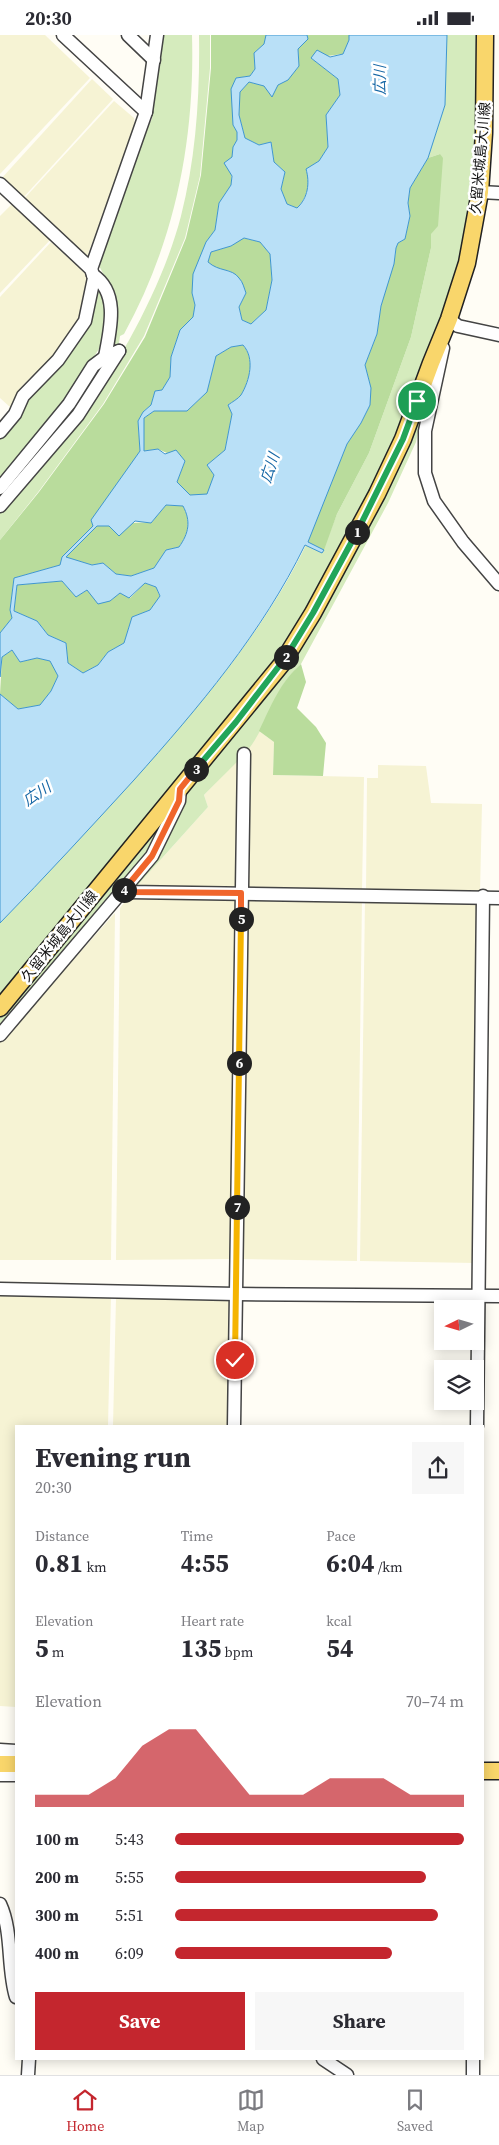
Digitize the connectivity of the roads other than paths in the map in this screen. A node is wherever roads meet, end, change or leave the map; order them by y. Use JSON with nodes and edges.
{"nodes":[{"id":1,"x":64,"y":35,"type":"edge"},
{"id":2,"x":128,"y":35,"type":"edge"},
{"id":3,"x":157,"y":35,"type":"edge"},
{"id":4,"x":485,"y":35,"type":"edge"},
{"id":5,"x":154,"y":60,"type":"junction"},
{"id":6,"x":146,"y":112,"type":"junction"},
{"id":7,"x":0,"y":184,"type":"edge"},
{"id":8,"x":480,"y":192,"type":"junction"},
{"id":9,"x":499,"y":193,"type":"edge"},
{"id":10,"x":92,"y":272,"type":"junction"},
{"id":11,"x":449,"y":319,"type":"junction"},
{"id":12,"x":499,"y":335,"type":"edge"},
{"id":13,"x":104,"y":357,"type":"junction"},
{"id":14,"x":0,"y":431,"type":"edge"},
{"id":15,"x":0,"y":488,"type":"edge"},
{"id":16,"x":0,"y":506,"type":"edge"},
{"id":17,"x":499,"y":584,"type":"edge"},
{"id":18,"x":244,"y":753,"type":"dead end"},
{"id":19,"x":180,"y":789,"type":"junction"},
{"id":20,"x":123,"y":890,"type":"junction"},
{"id":21,"x":241,"y":893,"type":"junction"},
{"id":22,"x":483,"y":897,"type":"junction"},
{"id":23,"x":499,"y":898,"type":"edge"},
{"id":24,"x":0,"y":1008,"type":"edge"},
{"id":25,"x":0,"y":1035,"type":"edge"},
{"id":26,"x":0,"y":1289,"type":"edge"},
{"id":27,"x":236,"y":1294,"type":"junction"},
{"id":28,"x":480,"y":1296,"type":"junction"},
{"id":29,"x":499,"y":1297,"type":"edge"},
{"id":30,"x":234,"y":1425,"type":"edge"},
{"id":31,"x":477,"y":1425,"type":"edge"},
{"id":32,"x":0,"y":1750,"type":"edge"},
{"id":33,"x":15,"y":1751,"type":"edge"},
{"id":34,"x":0,"y":1764,"type":"edge"},
{"id":35,"x":15,"y":1764,"type":"edge"},
{"id":36,"x":484,"y":1771,"type":"edge"},
{"id":37,"x":499,"y":1771,"type":"edge"},
{"id":38,"x":0,"y":1775,"type":"edge"},
{"id":39,"x":15,"y":1775,"type":"edge"},
{"id":40,"x":0,"y":1904,"type":"edge"},
{"id":41,"x":11,"y":1919,"type":"edge"},
{"id":42,"x":15,"y":1992,"type":"edge"},
{"id":43,"x":29,"y":2060,"type":"edge"},
{"id":44,"x":324,"y":2060,"type":"edge"},
{"id":45,"x":472,"y":2060,"type":"edge"},
{"id":46,"x":28,"y":2075,"type":"edge"},
{"id":47,"x":347,"y":2075,"type":"edge"},
{"id":48,"x":473,"y":2075,"type":"edge"}],
"edges":[{"from":1,"to":6,"type":"street"},
{"from":2,"to":5,"type":"street"},
{"from":3,"to":5,"type":"street"},
{"from":4,"to":8,"type":"main road","name":"久留米城島大川線"},
{"from":5,"to":6,"type":"street"},
{"from":6,"to":10,"type":"street"},
{"from":7,"to":10,"type":"street"},
{"from":8,"to":9,"type":"street"},
{"from":8,"to":11,"type":"main road","name":"久留米城島大川線"},
{"from":10,"to":13,"type":"street"},
{"from":10,"to":14,"type":"street"},
{"from":11,"to":12,"type":"street"},
{"from":11,"to":17,"type":"street"},
{"from":11,"to":19,"type":"main road","name":"久留米城島大川線"},
{"from":13,"to":15,"type":"street"},
{"from":13,"to":16,"type":"street"},
{"from":18,"to":21,"type":"street"},
{"from":19,"to":20,"type":"street"},
{"from":19,"to":24,"type":"main road","name":"久留米城島大川線"},
{"from":20,"to":21,"type":"street"},
{"from":20,"to":25,"type":"street"},
{"from":21,"to":22,"type":"street"},
{"from":21,"to":27,"type":"street"},
{"from":22,"to":23,"type":"street"},
{"from":22,"to":28,"type":"street"},
{"from":26,"to":27,"type":"street"},
{"from":27,"to":28,"type":"street"},
{"from":27,"to":30,"type":"street"},
{"from":28,"to":29,"type":"street"},
{"from":28,"to":31,"type":"street"},
{"from":32,"to":33,"type":"street"},
{"from":34,"to":35,"type":"main road"},
{"from":36,"to":37,"type":"main road"},
{"from":38,"to":39,"type":"street"},
{"from":40,"to":41,"type":"street"},
{"from":41,"to":42,"type":"street"},
{"from":43,"to":46,"type":"street"},
{"from":44,"to":47,"type":"street"},
{"from":45,"to":48,"type":"street"}]}
